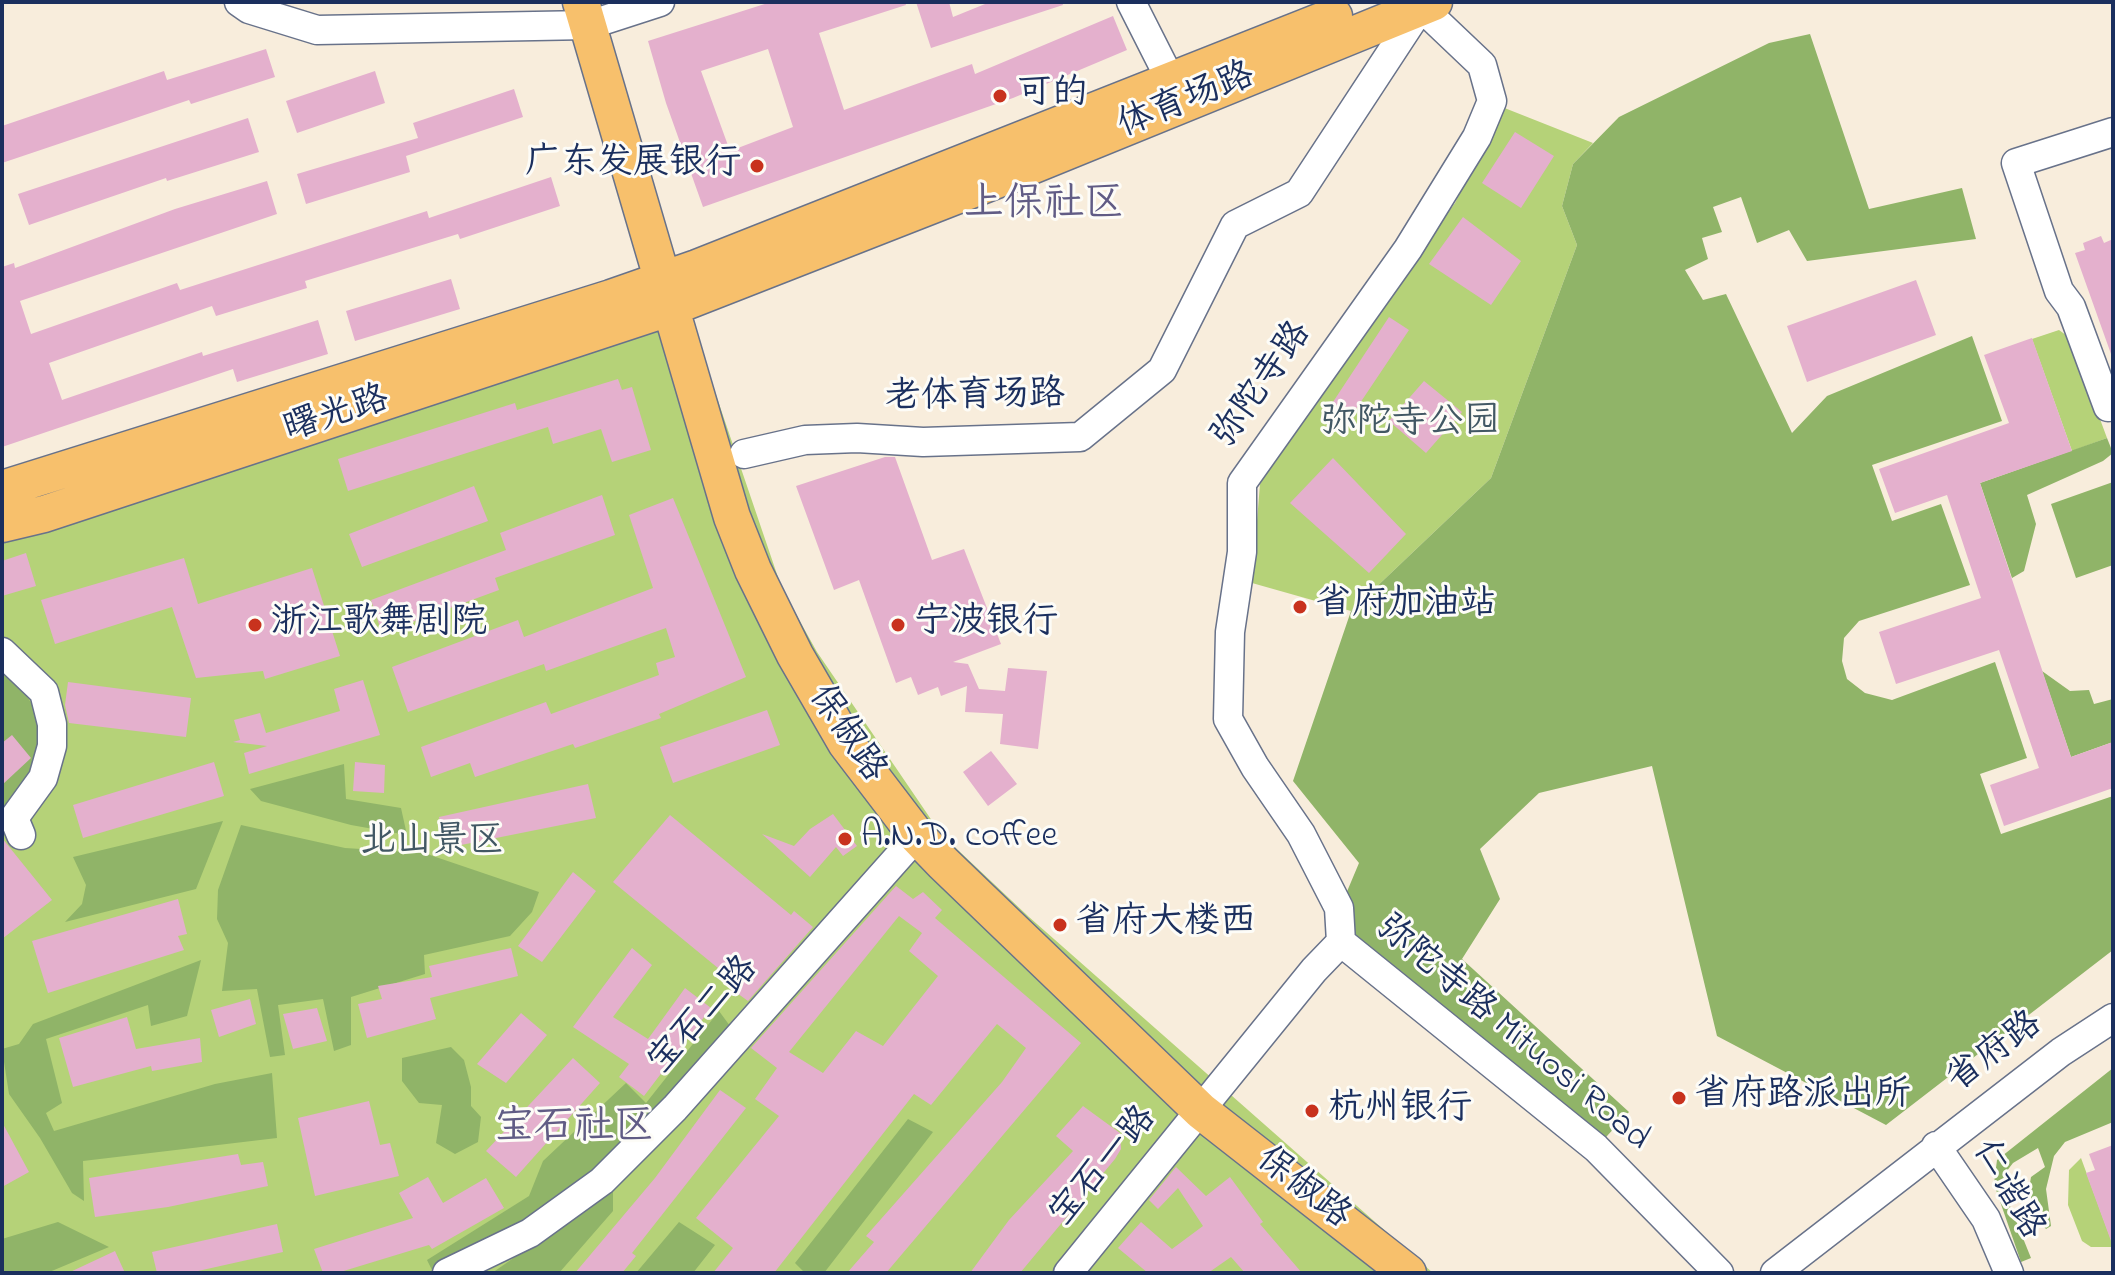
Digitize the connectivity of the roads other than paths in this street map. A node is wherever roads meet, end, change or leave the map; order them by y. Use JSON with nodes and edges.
{"nodes":[{"id":1,"x":239,"y":2,"type":"edge"},
{"id":2,"x":660,"y":2,"type":"edge"},
{"id":3,"x":1131,"y":2,"type":"edge"},
{"id":4,"x":1369,"y":2,"type":"edge"},
{"id":5,"x":1428,"y":4,"type":"edge"},
{"id":6,"x":585,"y":14,"type":"edge"},
{"id":7,"x":1171,"y":81,"type":"junction"},
{"id":8,"x":2113,"y":132,"type":"edge"},
{"id":9,"x":668,"y":293,"type":"junction"},
{"id":10,"x":611,"y":298,"type":"joint"},
{"id":11,"x":2113,"y":405,"type":"edge"},
{"id":12,"x":744,"y":454,"type":"dead end"},
{"id":13,"x":2,"y":489,"type":"edge"},
{"id":14,"x":2,"y":524,"type":"edge"},
{"id":15,"x":2,"y":652,"type":"edge"},
{"id":16,"x":21,"y":835,"type":"dead end"},
{"id":17,"x":917,"y":836,"type":"junction"},
{"id":18,"x":1341,"y":942,"type":"junction"},
{"id":19,"x":2113,"y":1018,"type":"edge"},
{"id":20,"x":1201,"y":1111,"type":"junction"},
{"id":21,"x":1936,"y":1146,"type":"junction"},
{"id":22,"x":447,"y":1273,"type":"edge"},
{"id":23,"x":1068,"y":1273,"type":"edge"},
{"id":24,"x":1408,"y":1273,"type":"edge"},
{"id":25,"x":1719,"y":1273,"type":"edge"},
{"id":26,"x":1775,"y":1273,"type":"edge"},
{"id":27,"x":2009,"y":1273,"type":"edge"}],
"edges":[{"from":1,"to":6,"type":"street"},
{"from":2,"to":6,"type":"street"},
{"from":3,"to":7,"type":"street"},
{"from":4,"to":7,"type":"main road","name":"体育场路"},
{"from":5,"to":9,"type":"main road","name":"体育场路"},
{"from":5,"to":12,"type":"street","name":"老体育场路"},
{"from":5,"to":18,"type":"street","name":"弥陀寺路"},
{"from":6,"to":9,"type":"main road","name":"保俶路"},
{"from":7,"to":9,"type":"main road","name":"体育场路"},
{"from":8,"to":11,"type":"street"},
{"from":9,"to":10,"type":"main road","name":"体育场路"},
{"from":9,"to":14,"type":"main road","name":"曙光路"},
{"from":9,"to":17,"type":"main road","name":"保俶路"},
{"from":10,"to":13,"type":"main road","name":"曙光路"},
{"from":15,"to":16,"type":"street"},
{"from":17,"to":20,"type":"main road","name":"保俶路"},
{"from":17,"to":22,"type":"street","name":"宝石二路"},
{"from":18,"to":20,"type":"street","name":"弥陀寺路 Mituosi Road"},
{"from":18,"to":25,"type":"street","name":"弥陀寺路 Mituosi Road"},
{"from":19,"to":21,"type":"street","name":"省府路"},
{"from":20,"to":23,"type":"street","name":"宝石一路"},
{"from":20,"to":24,"type":"main road","name":"保俶路"},
{"from":21,"to":26,"type":"street","name":"省府路"},
{"from":21,"to":27,"type":"street","name":"仁谐路"}]}
